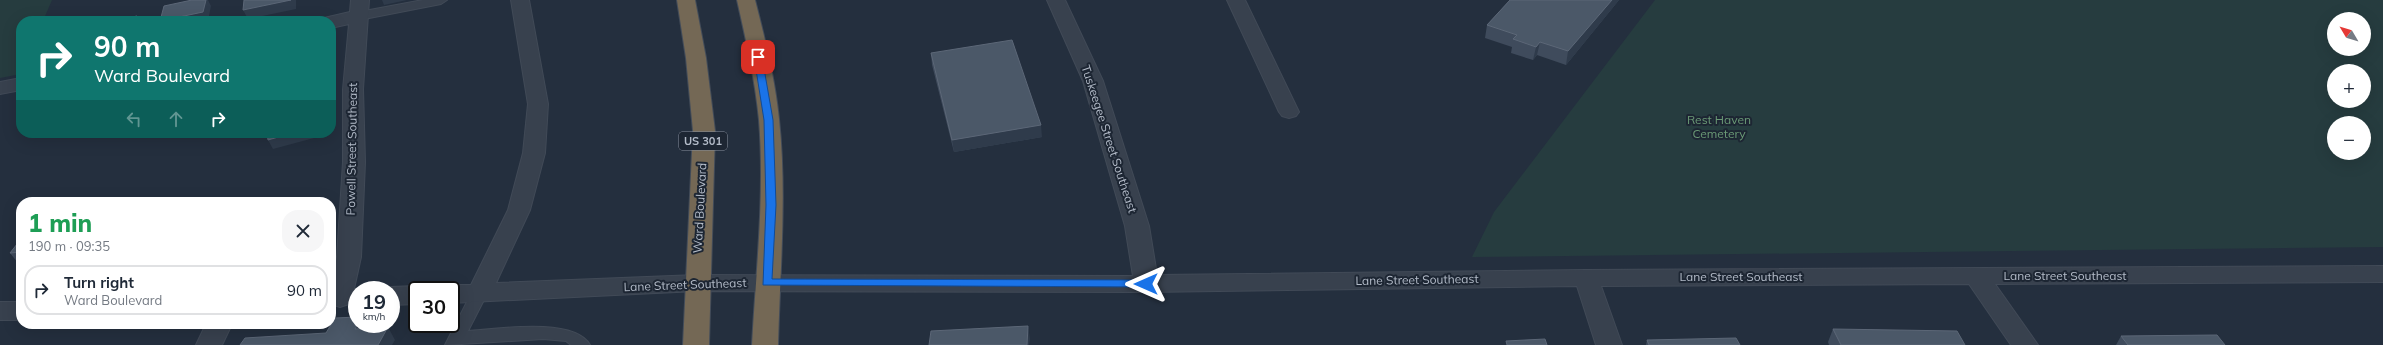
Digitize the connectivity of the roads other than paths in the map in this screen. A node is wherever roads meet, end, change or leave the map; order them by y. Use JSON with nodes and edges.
{"nodes":[{"id":1,"x":441,"y":0,"type":"edge"},
{"id":2,"x":520,"y":0,"type":"edge"},
{"id":3,"x":686,"y":0,"type":"edge"},
{"id":4,"x":746,"y":0,"type":"edge"},
{"id":5,"x":1056,"y":0,"type":"edge"},
{"id":6,"x":1236,"y":0,"type":"edge"},
{"id":7,"x":359,"y":8,"type":"edge"},
{"id":8,"x":336,"y":20,"type":"edge"},
{"id":9,"x":16,"y":85,"type":"edge"},
{"id":10,"x":0,"y":88,"type":"edge"},
{"id":11,"x":1289,"y":112,"type":"dead end"},
{"id":12,"x":1976,"y":276,"type":"junction"},
{"id":13,"x":1586,"y":278,"type":"junction"},
{"id":14,"x":2377,"y":280,"type":"edge"},
{"id":15,"x":697,"y":283,"type":"junction"},
{"id":16,"x":767,"y":283,"type":"junction"},
{"id":17,"x":1146,"y":284,"type":"junction"},
{"id":18,"x":480,"y":292,"type":"junction"},
{"id":19,"x":460,"y":293,"type":"edge"},
{"id":20,"x":343,"y":298,"type":"edge"},
{"id":21,"x":0,"y":311,"type":"edge"},
{"id":22,"x":16,"y":311,"type":"edge"},
{"id":23,"x":217,"y":329,"type":"edge"},
{"id":24,"x":454,"y":341,"type":"edge"},
{"id":25,"x":209,"y":345,"type":"edge"},
{"id":26,"x":582,"y":345,"type":"edge"},
{"id":27,"x":696,"y":345,"type":"edge"},
{"id":28,"x":765,"y":345,"type":"edge"},
{"id":29,"x":1609,"y":345,"type":"edge"},
{"id":30,"x":2025,"y":345,"type":"edge"}],
"edges":[{"from":1,"to":7,"type":"lane"},
{"from":2,"to":18,"type":"street"},
{"from":3,"to":15,"type":"highway","name":"Ward Boulevard","number":"US 301"},
{"from":4,"to":16,"type":"highway"},
{"from":5,"to":17,"type":"street","name":"Tuskeegee Street Southeast"},
{"from":6,"to":11,"type":"street"},
{"from":7,"to":8,"type":"street"},
{"from":7,"to":20,"type":"street","name":"Powell Street Southeast"},
{"from":9,"to":10,"type":"street"},
{"from":12,"to":13,"type":"street","name":"Lane Street Southeast"},
{"from":12,"to":14,"type":"street","name":"Lane Street Southeast"},
{"from":12,"to":30,"type":"street"},
{"from":13,"to":17,"type":"street","name":"Lane Street Southeast"},
{"from":13,"to":29,"type":"street"},
{"from":15,"to":16,"type":"street","name":"Lane Street Southeast"},
{"from":15,"to":18,"type":"street","name":"Lane Street Southeast"},
{"from":15,"to":27,"type":"highway","name":"Ward Boulevard","number":"US 301"},
{"from":16,"to":17,"type":"street","name":"Lane Street Southeast"},
{"from":16,"to":28,"type":"highway"},
{"from":18,"to":19,"type":"street","name":"Lane Street Southeast"},
{"from":18,"to":24,"type":"lane"},
{"from":21,"to":22,"type":"street"},
{"from":23,"to":25,"type":"street"},
{"from":24,"to":26,"type":"lane"}]}
